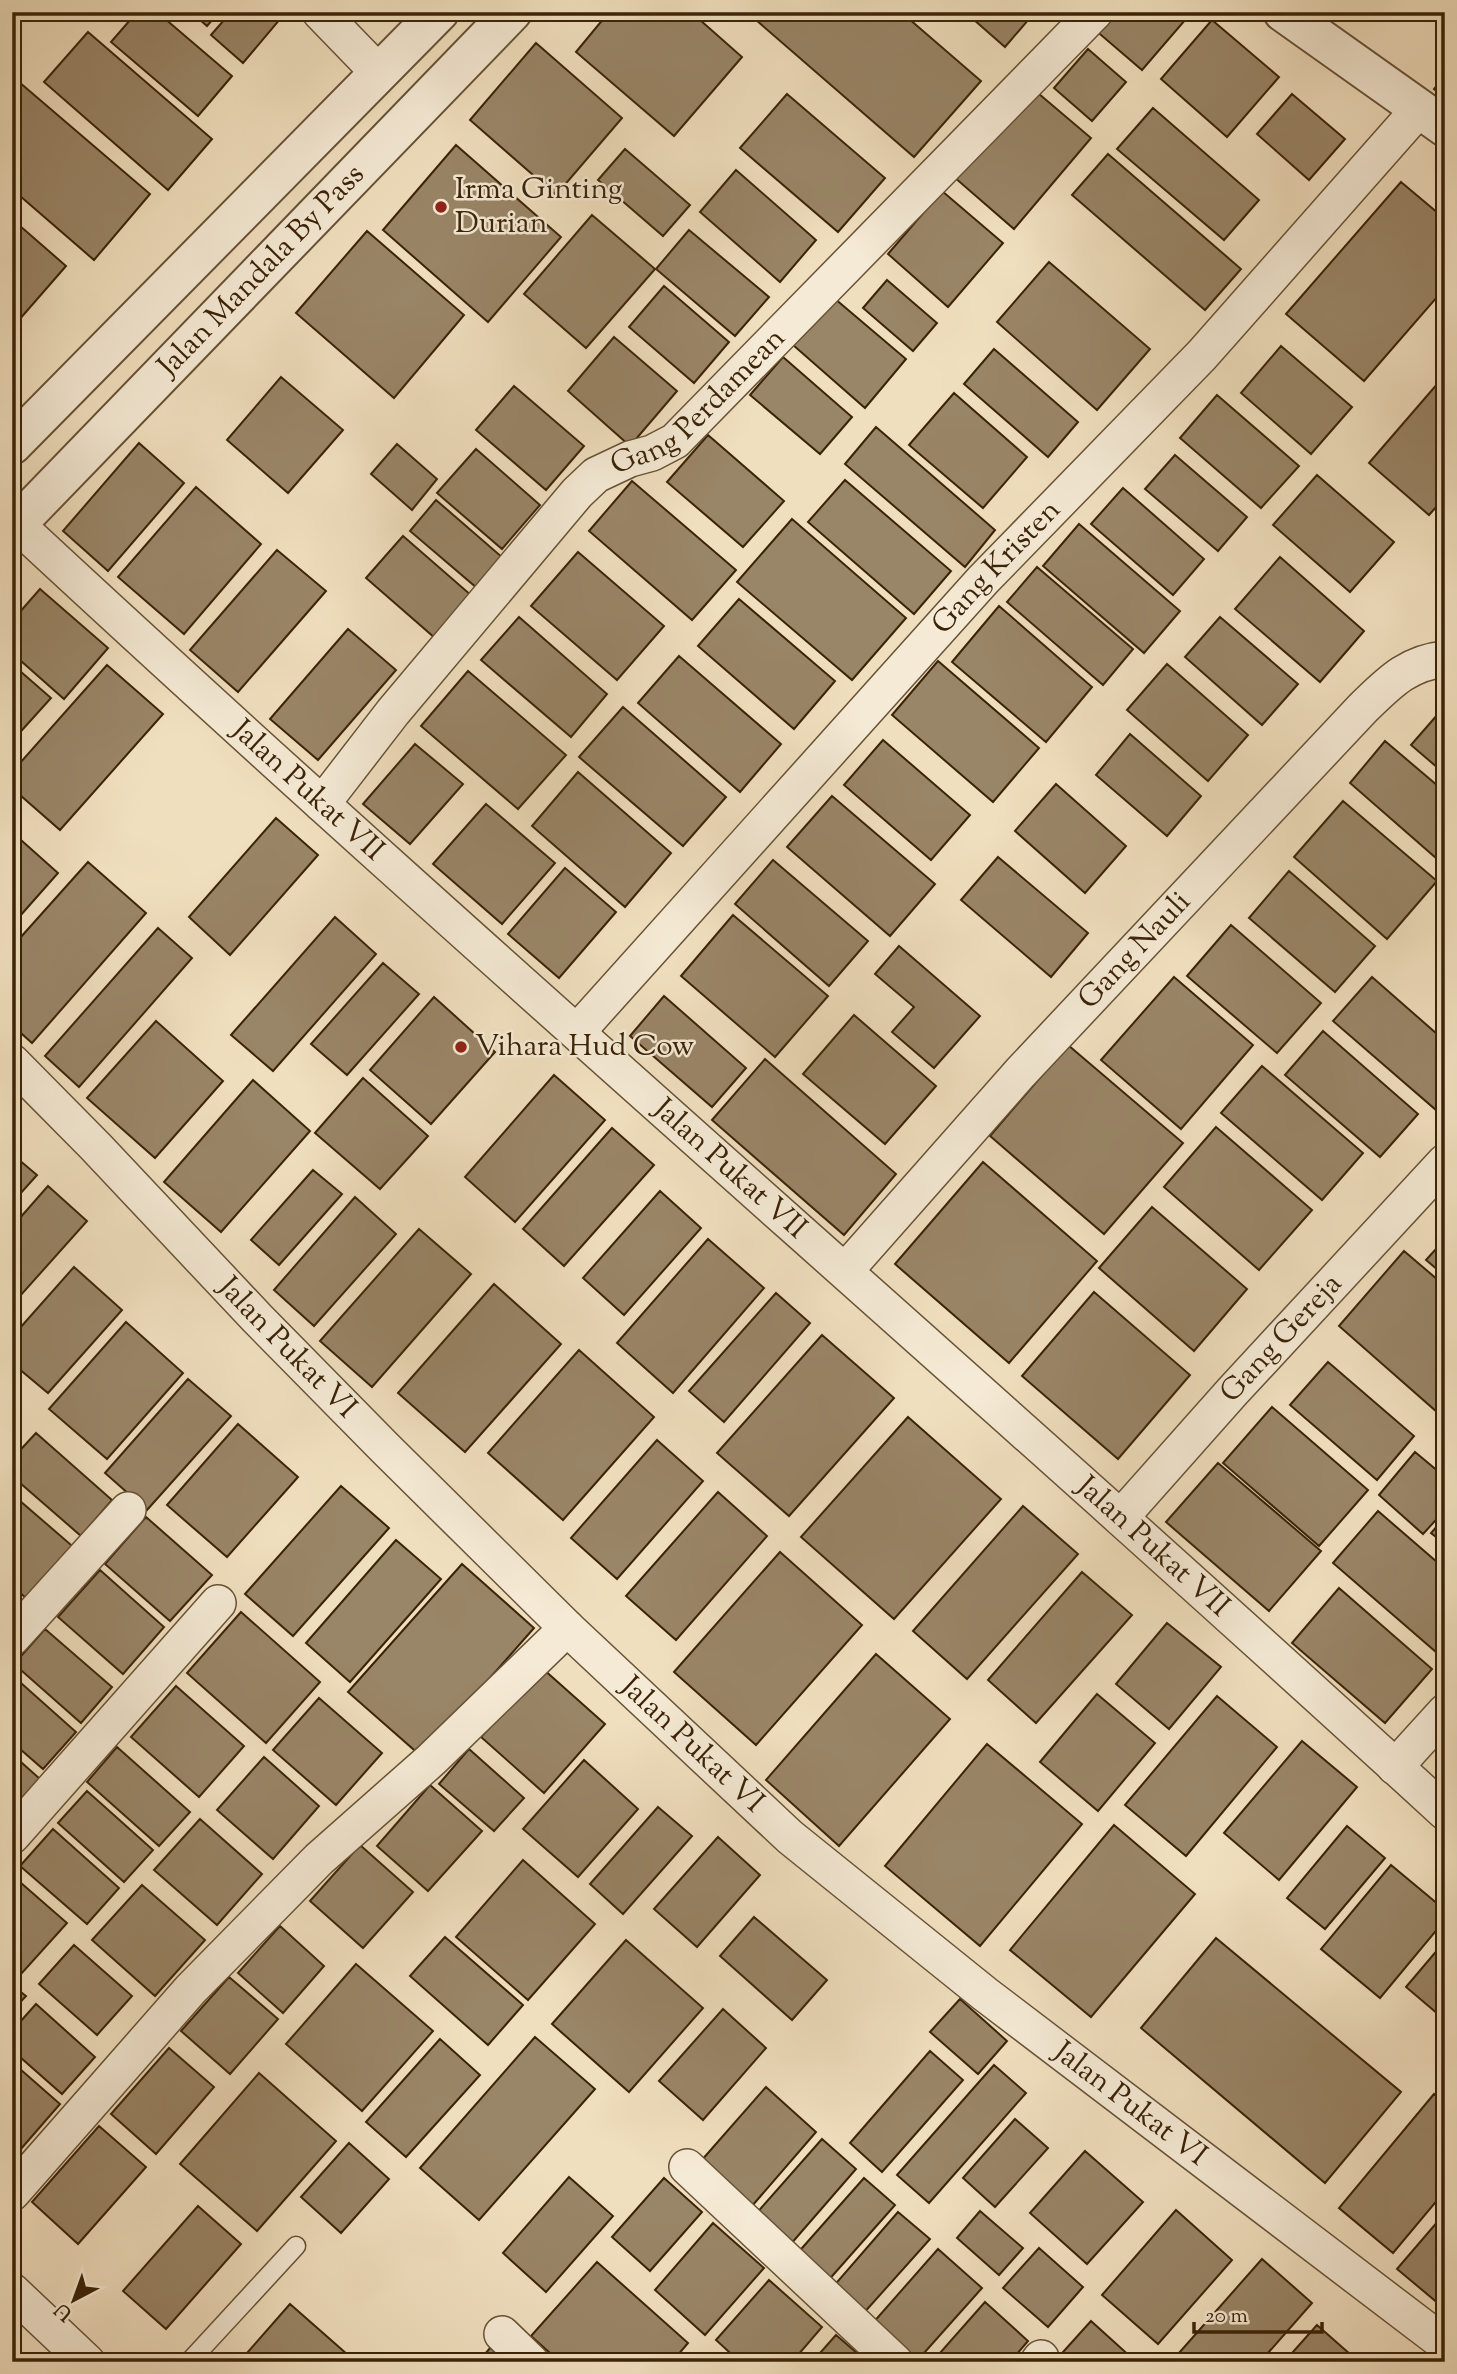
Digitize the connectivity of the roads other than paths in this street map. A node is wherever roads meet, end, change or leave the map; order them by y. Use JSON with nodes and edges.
{"nodes":[{"id":1,"x":320,"y":12,"type":"edge"},
{"id":2,"x":439,"y":12,"type":"edge"},
{"id":3,"x":512,"y":12,"type":"edge"},
{"id":4,"x":1095,"y":12,"type":"edge"},
{"id":5,"x":1283,"y":12,"type":"edge"},
{"id":6,"x":379,"y":74,"type":"junction"},
{"id":7,"x":1432,"y":117,"type":"edge"},
{"id":8,"x":12,"y":445,"type":"edge"},
{"id":9,"x":14,"y":524,"type":"edge"},
{"id":10,"x":1445,"y":659,"type":"edge"},
{"id":11,"x":322,"y":804,"type":"junction"},
{"id":12,"x":577,"y":1032,"type":"junction"},
{"id":13,"x":12,"y":1062,"type":"edge"},
{"id":14,"x":1445,"y":1163,"type":"edge"},
{"id":15,"x":845,"y":1271,"type":"junction"},
{"id":16,"x":128,"y":1510,"type":"dead end"},
{"id":17,"x":1121,"y":1517,"type":"junction"},
{"id":18,"x":218,"y":1603,"type":"dead end"},
{"id":19,"x":567,"y":1628,"type":"junction"},
{"id":20,"x":12,"y":1638,"type":"edge"},
{"id":21,"x":1445,"y":1712,"type":"edge"},
{"id":22,"x":1395,"y":1767,"type":"junction"},
{"id":23,"x":1445,"y":1812,"type":"edge"},
{"id":24,"x":12,"y":1836,"type":"edge"},
{"id":25,"x":687,"y":2167,"type":"dead end"},
{"id":26,"x":12,"y":2193,"type":"edge"},
{"id":27,"x":296,"y":2246,"type":"dead end"},
{"id":28,"x":12,"y":2291,"type":"edge"},
{"id":29,"x":502,"y":2334,"type":"dead end"},
{"id":30,"x":1445,"y":2344,"type":"edge"},
{"id":31,"x":87,"y":2362,"type":"edge"},
{"id":32,"x":189,"y":2362,"type":"edge"},
{"id":33,"x":531,"y":2362,"type":"edge"},
{"id":34,"x":895,"y":2362,"type":"edge"}],
"edges":[{"from":1,"to":6,"type":"street"},
{"from":2,"to":6,"type":"street","name":"Jalan Mandala By Pass"},
{"from":3,"to":9,"type":"street","name":"Jalan Mandala By Pass"},
{"from":4,"to":11,"type":"street","name":"Gang Perdamean"},
{"from":5,"to":7,"type":"street"},
{"from":6,"to":8,"type":"street","name":"Jalan Mandala By Pass"},
{"from":7,"to":12,"type":"street","name":"Gang Kristen"},
{"from":9,"to":11,"type":"street","name":"Jalan Pukat VII"},
{"from":10,"to":15,"type":"street","name":"Gang Nauli"},
{"from":11,"to":12,"type":"street","name":"Jalan Pukat VII"},
{"from":12,"to":15,"type":"street","name":"Jalan Pukat VII"},
{"from":13,"to":19,"type":"street","name":"Jalan Pukat VI"},
{"from":14,"to":17,"type":"street","name":"Gang Gereja"},
{"from":15,"to":17,"type":"street","name":"Jalan Pukat VII"},
{"from":16,"to":20,"type":"street"},
{"from":17,"to":22,"type":"street","name":"Jalan Pukat VII"},
{"from":18,"to":24,"type":"street"},
{"from":19,"to":26,"type":"street"},
{"from":19,"to":30,"type":"street","name":"Jalan Pukat VI"},
{"from":21,"to":22,"type":"street"},
{"from":22,"to":23,"type":"street","name":"Jalan Pukat VII"},
{"from":25,"to":34,"type":"street"},
{"from":27,"to":32,"type":"lane"},
{"from":28,"to":31,"type":"street"},
{"from":29,"to":33,"type":"street"}]}
